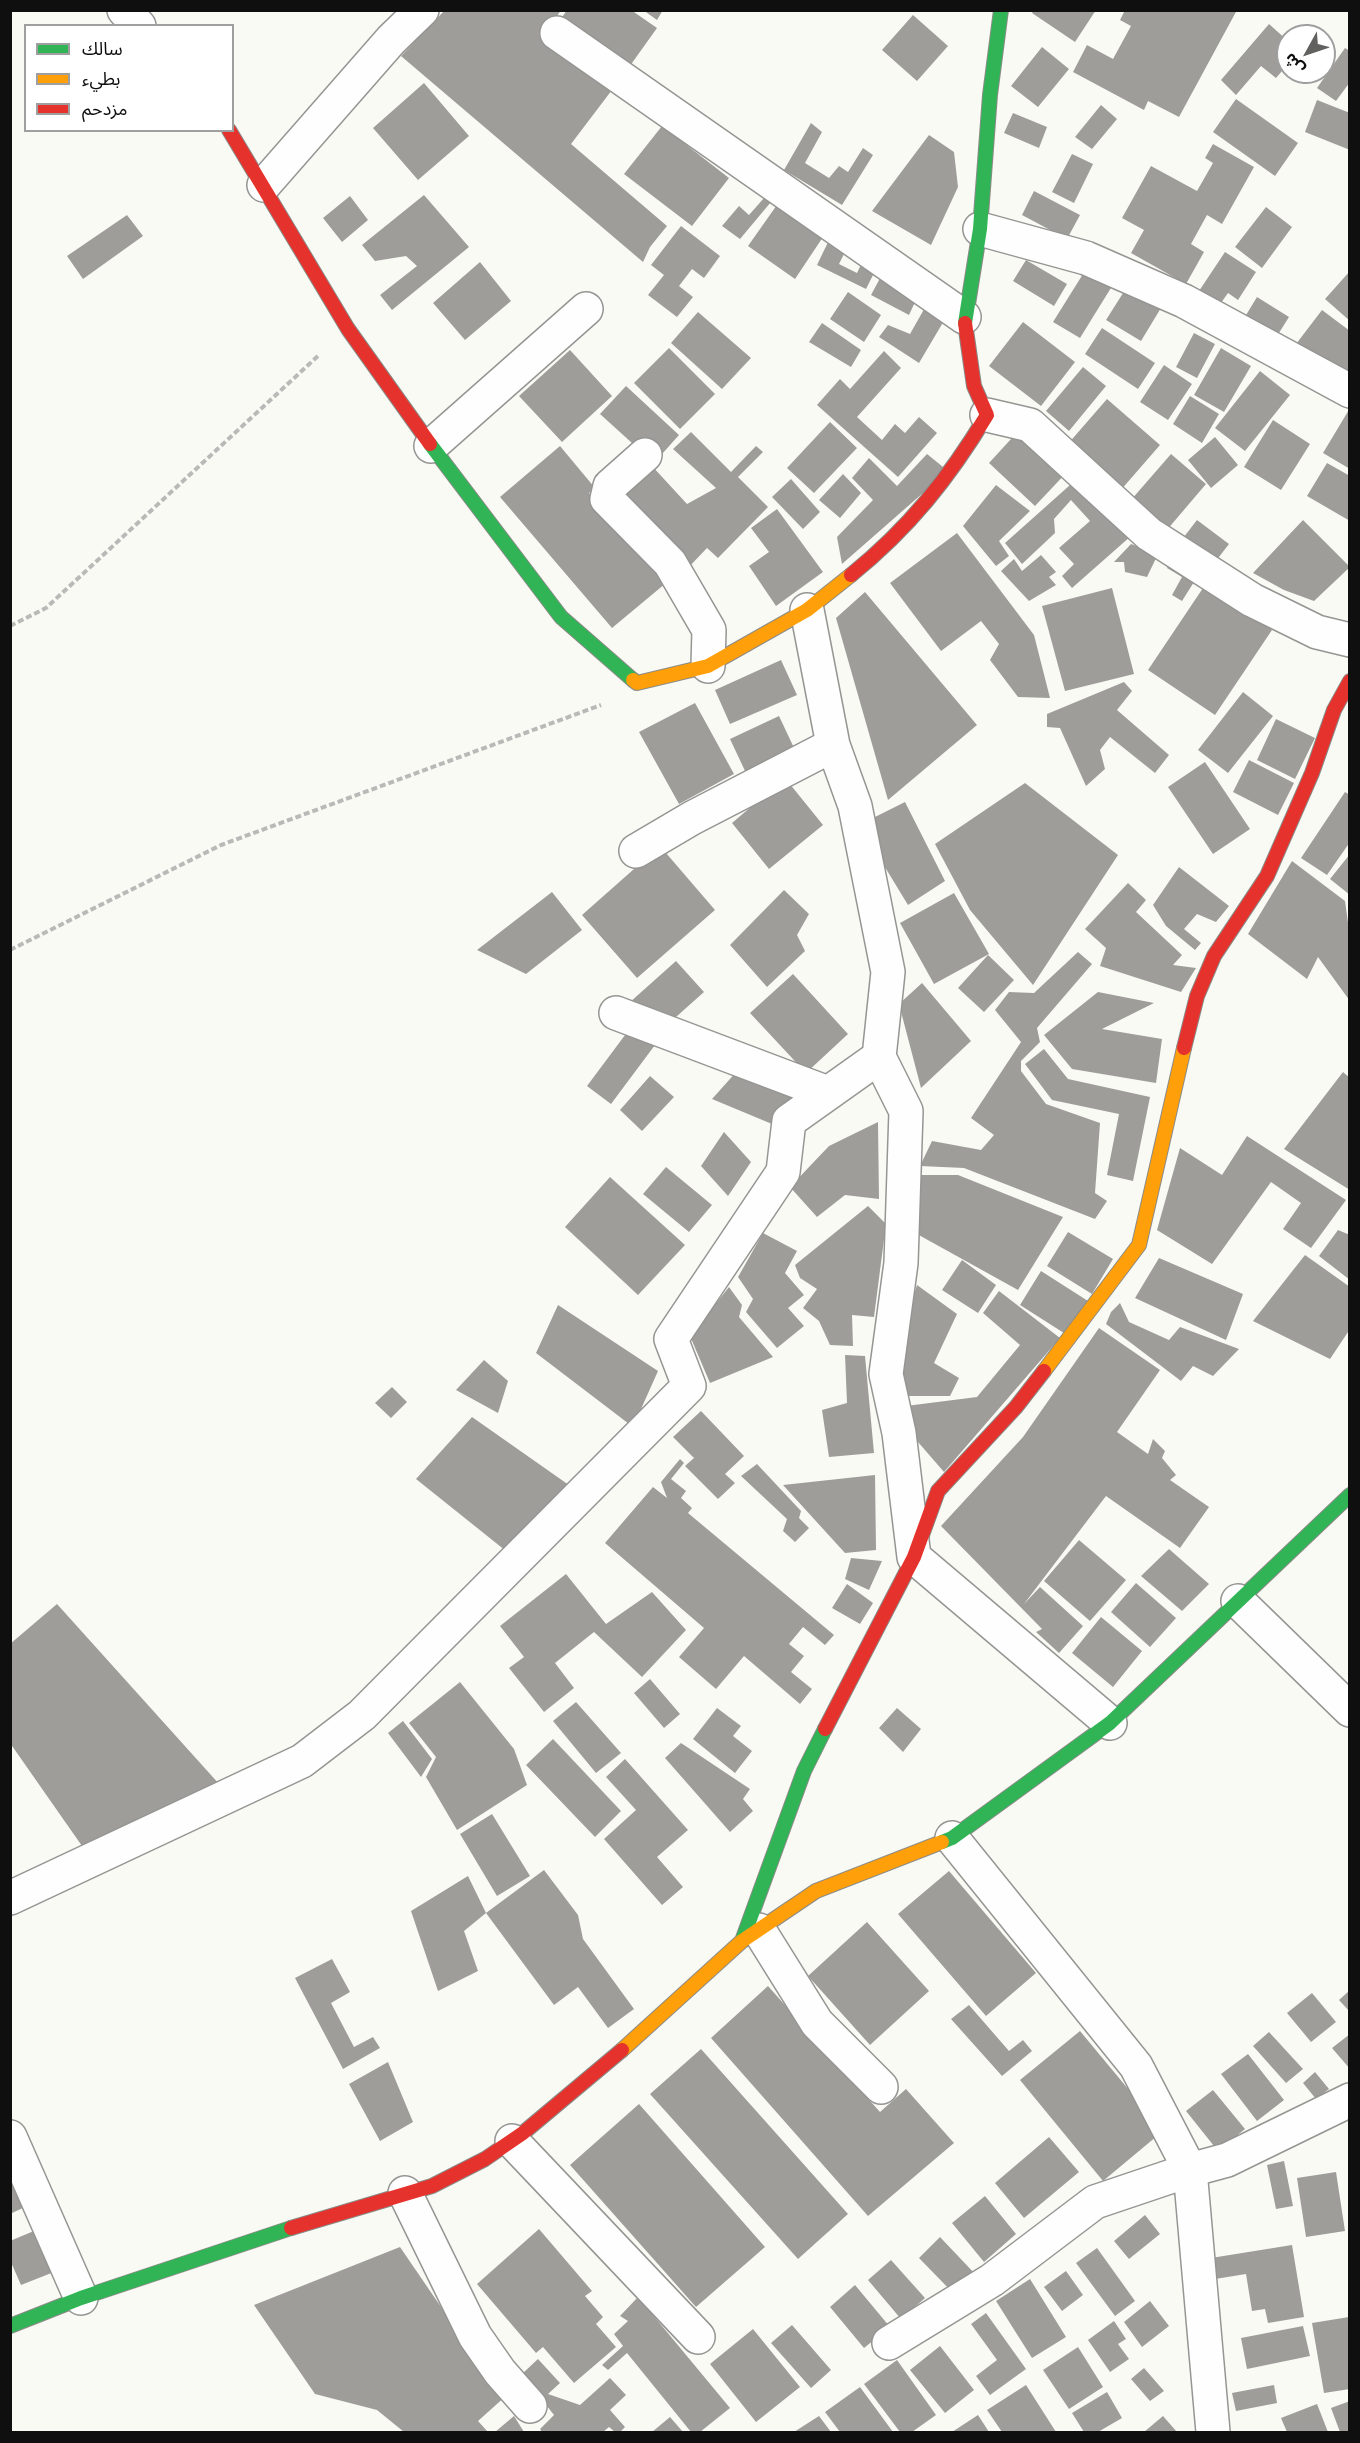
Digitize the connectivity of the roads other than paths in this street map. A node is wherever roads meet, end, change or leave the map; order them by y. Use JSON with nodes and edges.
{"nodes":[{"id":1,"x":124,"y":10,"type":"edge"},
{"id":2,"x":422,"y":10,"type":"edge"},
{"id":3,"x":1000,"y":10,"type":"edge"},
{"id":4,"x":137,"y":24,"type":"edge"},
{"id":5,"x":557,"y":33,"type":"dead end"},
{"id":6,"x":230,"y":132,"type":"edge"},
{"id":7,"x":264,"y":185,"type":"junction"},
{"id":8,"x":980,"y":229,"type":"junction"},
{"id":9,"x":586,"y":309,"type":"dead end"},
{"id":10,"x":964,"y":317,"type":"junction"},
{"id":11,"x":1350,"y":392,"type":"edge"},
{"id":12,"x":987,"y":415,"type":"junction"},
{"id":13,"x":431,"y":446,"type":"junction"},
{"id":14,"x":645,"y":455,"type":"dead end"},
{"id":15,"x":807,"y":610,"type":"junction"},
{"id":16,"x":1350,"y":640,"type":"edge"},
{"id":17,"x":708,"y":666,"type":"junction"},
{"id":18,"x":1350,"y":681,"type":"edge"},
{"id":19,"x":1342,"y":717,"type":"edge"},
{"id":20,"x":833,"y":745,"type":"junction"},
{"id":21,"x":636,"y":851,"type":"dead end"},
{"id":22,"x":616,"y":1013,"type":"dead end"},
{"id":23,"x":879,"y":1057,"type":"junction"},
{"id":24,"x":828,"y":1093,"type":"junction"},
{"id":25,"x":1350,"y":1495,"type":"edge"},
{"id":26,"x":914,"y":1557,"type":"junction"},
{"id":27,"x":1238,"y":1601,"type":"junction"},
{"id":28,"x":1350,"y":1710,"type":"edge"},
{"id":29,"x":1110,"y":1723,"type":"junction"},
{"id":30,"x":952,"y":1838,"type":"junction"},
{"id":31,"x":10,"y":1898,"type":"edge"},
{"id":32,"x":751,"y":1936,"type":"junction"},
{"id":33,"x":881,"y":2087,"type":"dead end"},
{"id":34,"x":1350,"y":2100,"type":"edge"},
{"id":35,"x":10,"y":2137,"type":"edge"},
{"id":36,"x":512,"y":2141,"type":"junction"},
{"id":37,"x":1190,"y":2170,"type":"junction"},
{"id":38,"x":405,"y":2193,"type":"junction"},
{"id":39,"x":81,"y":2298,"type":"junction"},
{"id":40,"x":10,"y":2326,"type":"edge"},
{"id":41,"x":698,"y":2337,"type":"dead end"},
{"id":42,"x":889,"y":2343,"type":"dead end"},
{"id":43,"x":530,"y":2406,"type":"dead end"},
{"id":44,"x":1212,"y":2433,"type":"edge"}],
"edges":[{"from":1,"to":4,"type":"street"},
{"from":2,"to":7,"type":"street"},
{"from":3,"to":8,"type":"street"},
{"from":5,"to":10,"type":"street"},
{"from":6,"to":7,"type":"street"},
{"from":7,"to":13,"type":"street"},
{"from":8,"to":10,"type":"street"},
{"from":8,"to":11,"type":"street"},
{"from":9,"to":13,"type":"street"},
{"from":10,"to":12,"type":"street"},
{"from":12,"to":15,"type":"street"},
{"from":12,"to":16,"type":"street"},
{"from":13,"to":17,"type":"street"},
{"from":14,"to":17,"type":"street"},
{"from":15,"to":17,"type":"street"},
{"from":15,"to":20,"type":"street"},
{"from":18,"to":19,"type":"street"},
{"from":19,"to":26,"type":"street"},
{"from":20,"to":21,"type":"street"},
{"from":20,"to":23,"type":"street"},
{"from":22,"to":24,"type":"street"},
{"from":23,"to":24,"type":"street"},
{"from":23,"to":26,"type":"street"},
{"from":24,"to":31,"type":"street"},
{"from":25,"to":27,"type":"street"},
{"from":26,"to":29,"type":"street"},
{"from":26,"to":32,"type":"street"},
{"from":27,"to":28,"type":"street"},
{"from":27,"to":29,"type":"street"},
{"from":29,"to":30,"type":"street"},
{"from":30,"to":32,"type":"street"},
{"from":30,"to":37,"type":"street"},
{"from":32,"to":33,"type":"street"},
{"from":32,"to":36,"type":"street"},
{"from":34,"to":37,"type":"street"},
{"from":35,"to":39,"type":"street"},
{"from":36,"to":38,"type":"street"},
{"from":36,"to":41,"type":"street"},
{"from":37,"to":42,"type":"street"},
{"from":37,"to":44,"type":"street"},
{"from":38,"to":39,"type":"street"},
{"from":38,"to":43,"type":"street"},
{"from":39,"to":40,"type":"street"}]}
